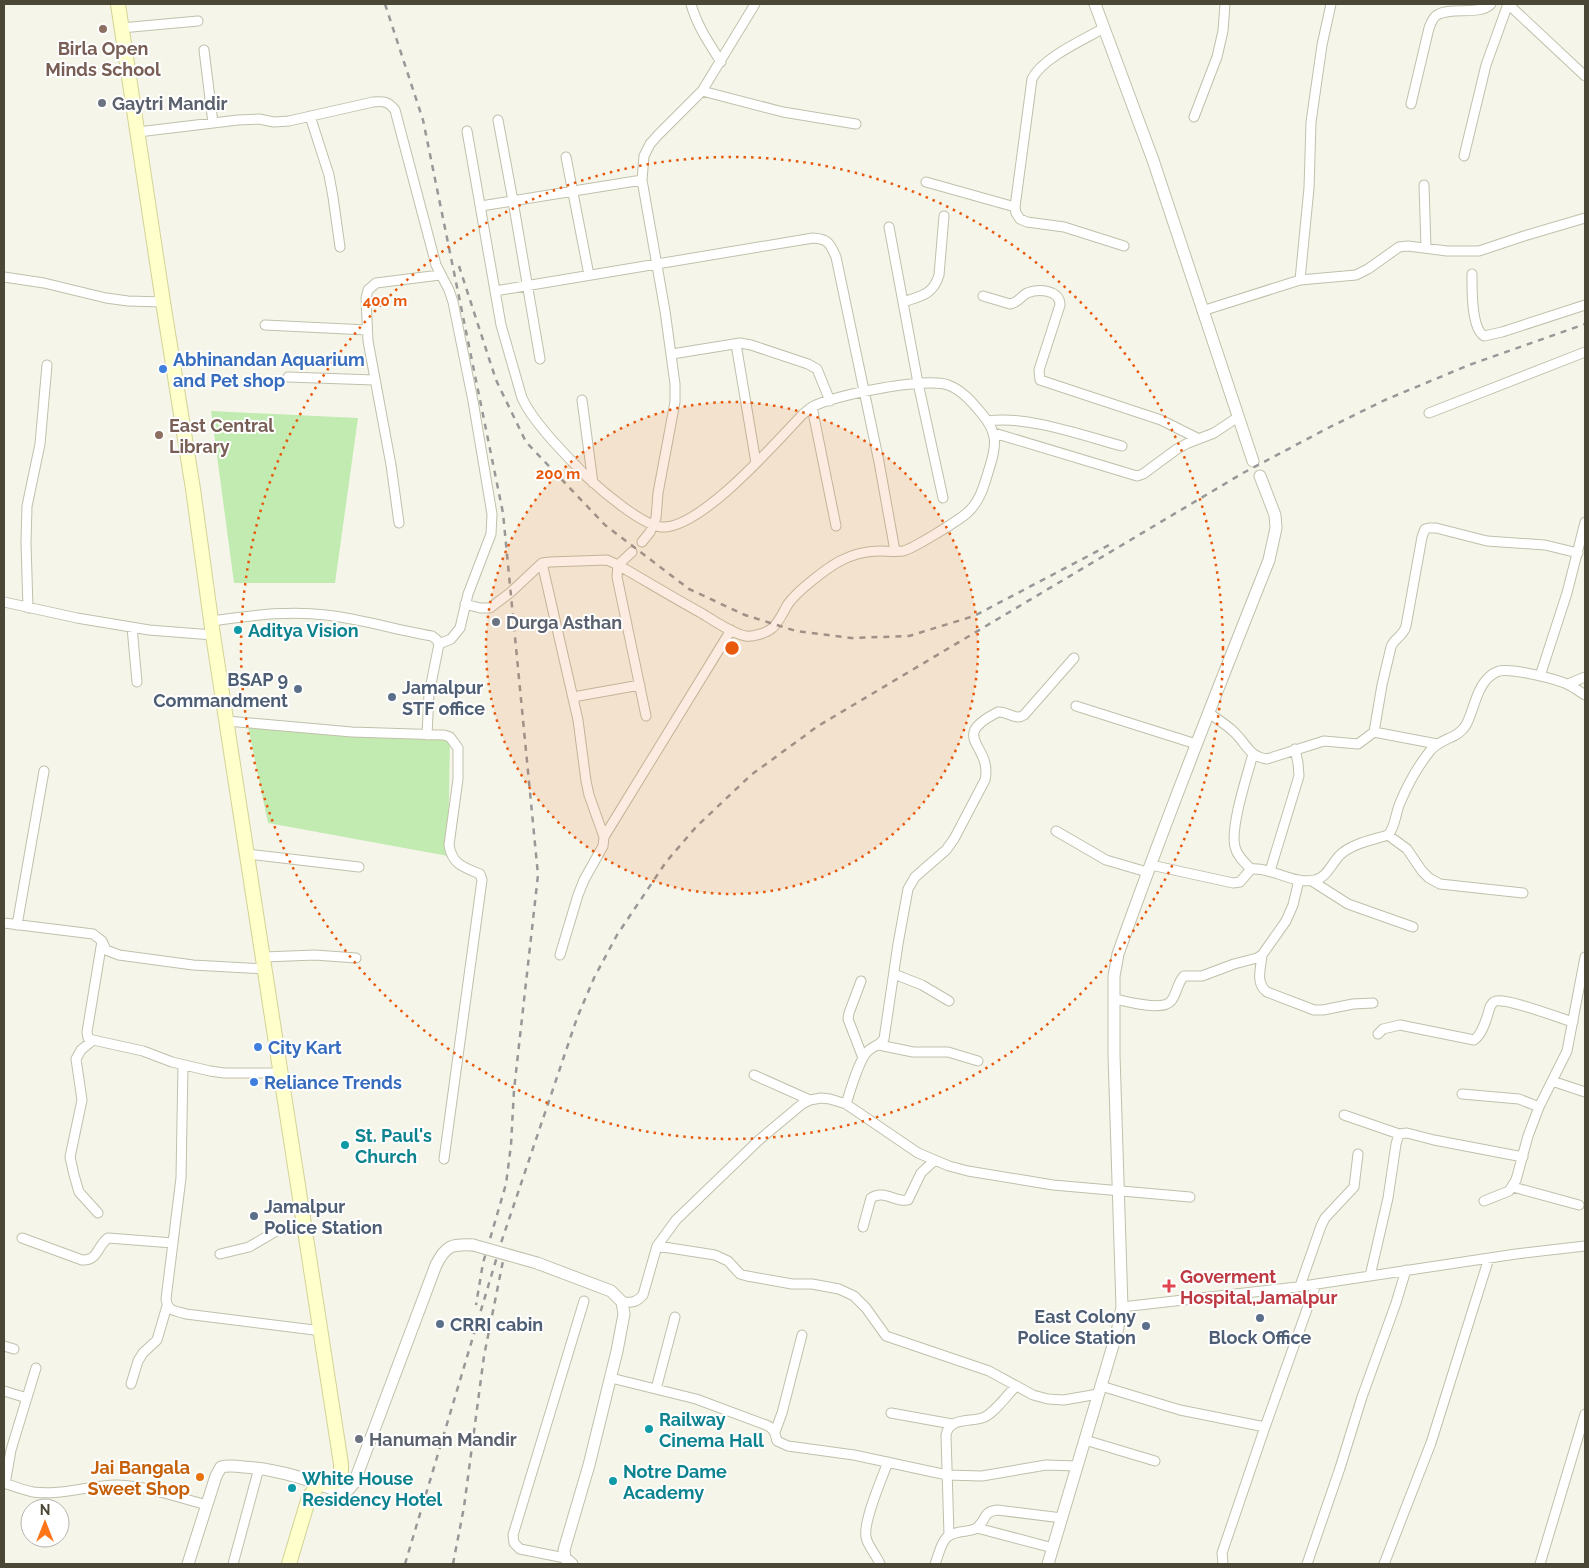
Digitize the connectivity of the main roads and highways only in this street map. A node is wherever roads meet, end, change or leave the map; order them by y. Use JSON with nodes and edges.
{"nodes":[{"id":1,"x":118,"y":4,"type":"edge"},
{"id":2,"x":289,"y":1564,"type":"edge"}],
"edges":[{"from":1,"to":2,"type":"main road"}]}
